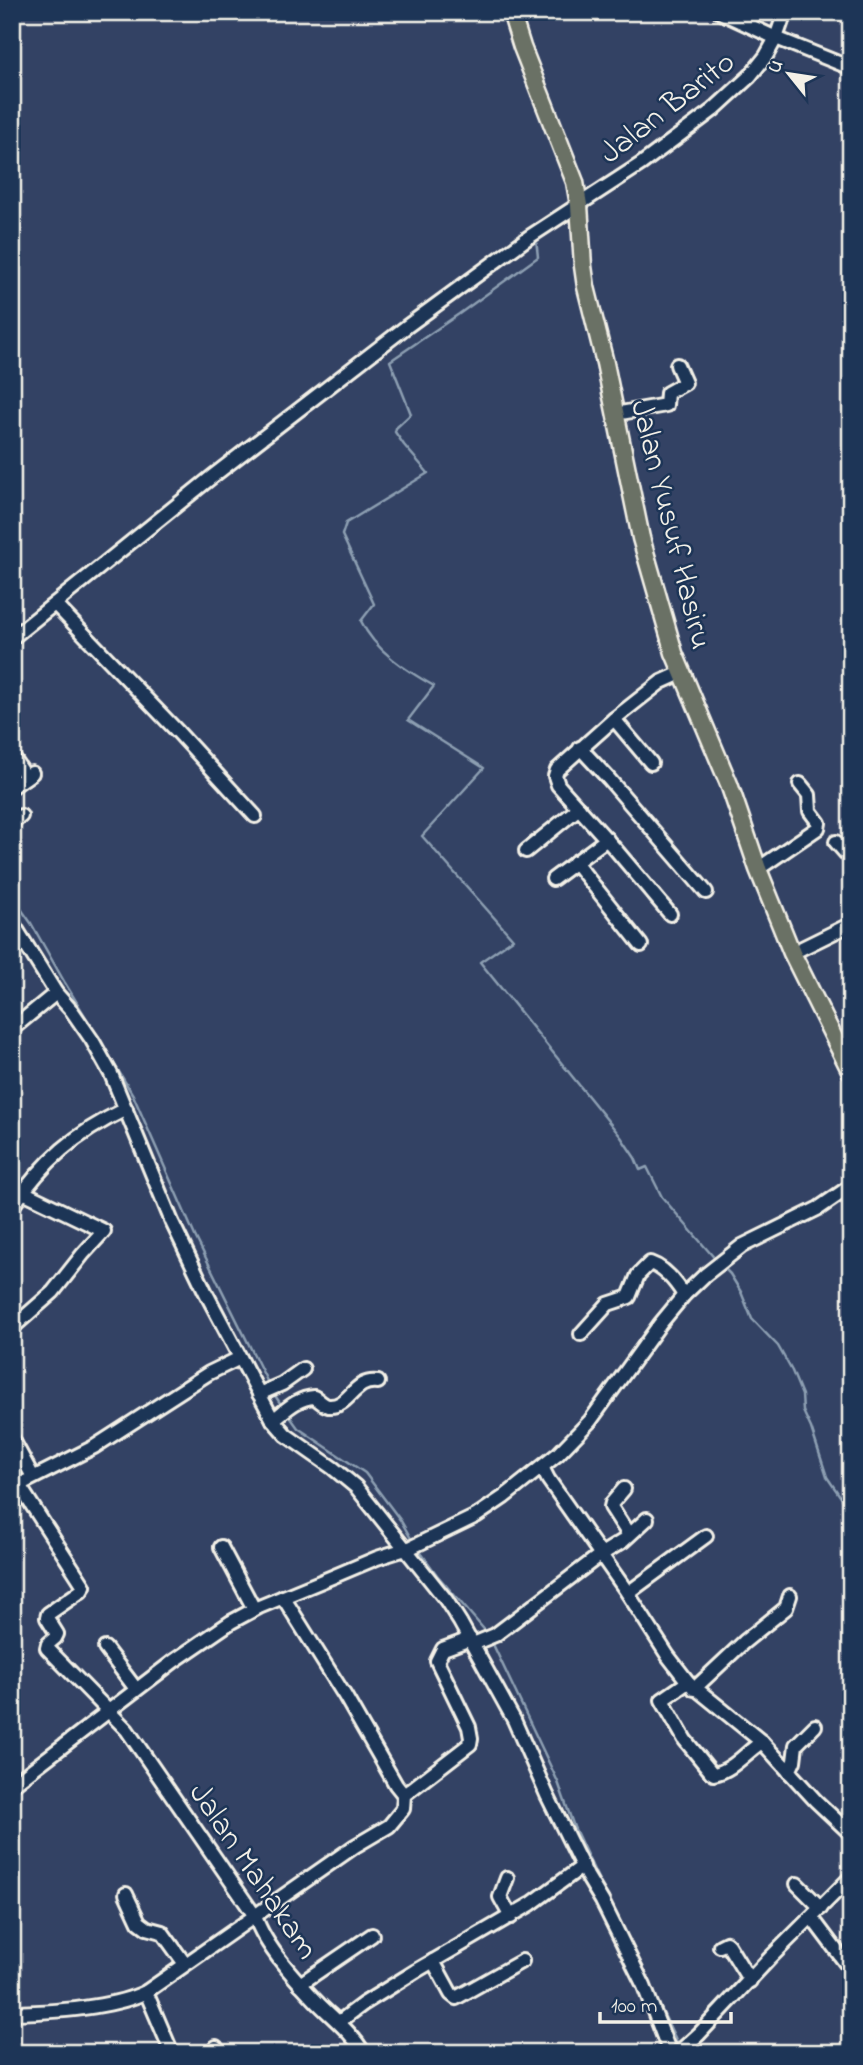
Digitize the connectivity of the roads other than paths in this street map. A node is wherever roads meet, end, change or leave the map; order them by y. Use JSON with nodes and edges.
{"nodes":[{"id":1,"x":511,"y":12,"type":"edge"},
{"id":2,"x":720,"y":12,"type":"edge"},
{"id":3,"x":785,"y":12,"type":"edge"},
{"id":4,"x":776,"y":38,"type":"junction"},
{"id":5,"x":851,"y":68,"type":"edge"},
{"id":6,"x":579,"y":205,"type":"junction"},
{"id":7,"x":677,"y":365,"type":"dead end"},
{"id":8,"x":615,"y":414,"type":"junction"},
{"id":9,"x":55,"y":604,"type":"junction"},
{"id":10,"x":12,"y":638,"type":"edge"},
{"id":11,"x":681,"y":673,"type":"junction"},
{"id":12,"x":614,"y":719,"type":"junction"},
{"id":13,"x":580,"y":748,"type":"junction"},
{"id":14,"x":12,"y":756,"type":"edge"},
{"id":15,"x":651,"y":763,"type":"dead end"},
{"id":16,"x":800,"y":784,"type":"dead end"},
{"id":17,"x":12,"y":787,"type":"edge"},
{"id":18,"x":579,"y":808,"type":"junction"},
{"id":19,"x":255,"y":816,"type":"dead end"},
{"id":20,"x":607,"y":839,"type":"junction"},
{"id":21,"x":836,"y":842,"type":"dead end"},
{"id":22,"x":526,"y":851,"type":"dead end"},
{"id":23,"x":851,"y":859,"type":"edge"},
{"id":24,"x":575,"y":862,"type":"junction"},
{"id":25,"x":758,"y":869,"type":"junction"},
{"id":26,"x":553,"y":879,"type":"dead end"},
{"id":27,"x":706,"y":892,"type":"dead end"},
{"id":28,"x":670,"y":914,"type":"dead end"},
{"id":29,"x":12,"y":922,"type":"edge"},
{"id":30,"x":851,"y":924,"type":"edge"},
{"id":31,"x":640,"y":945,"type":"dead end"},
{"id":32,"x":792,"y":953,"type":"junction"},
{"id":33,"x":56,"y":993,"type":"junction"},
{"id":34,"x":12,"y":1029,"type":"edge"},
{"id":35,"x":851,"y":1072,"type":"edge"},
{"id":36,"x":126,"y":1109,"type":"junction"},
{"id":37,"x":851,"y":1186,"type":"edge"},
{"id":38,"x":23,"y":1192,"type":"junction"},
{"id":39,"x":12,"y":1207,"type":"edge"},
{"id":40,"x":684,"y":1295,"type":"junction"},
{"id":41,"x":12,"y":1328,"type":"edge"},
{"id":42,"x":581,"y":1334,"type":"dead end"},
{"id":43,"x":240,"y":1358,"type":"junction"},
{"id":44,"x":303,"y":1369,"type":"dead end"},
{"id":45,"x":378,"y":1382,"type":"dead end"},
{"id":46,"x":267,"y":1391,"type":"junction"},
{"id":47,"x":281,"y":1413,"type":"junction"},
{"id":48,"x":12,"y":1438,"type":"edge"},
{"id":49,"x":542,"y":1467,"type":"junction"},
{"id":50,"x":33,"y":1477,"type":"junction"},
{"id":51,"x":16,"y":1487,"type":"edge"},
{"id":52,"x":624,"y":1489,"type":"dead end"},
{"id":53,"x":647,"y":1519,"type":"dead end"},
{"id":54,"x":629,"y":1535,"type":"junction"},
{"id":55,"x":706,"y":1536,"type":"dead end"},
{"id":56,"x":413,"y":1546,"type":"junction"},
{"id":57,"x":220,"y":1547,"type":"dead end"},
{"id":58,"x":600,"y":1555,"type":"junction"},
{"id":59,"x":628,"y":1593,"type":"junction"},
{"id":60,"x":790,"y":1596,"type":"dead end"},
{"id":61,"x":284,"y":1597,"type":"junction"},
{"id":62,"x":254,"y":1609,"type":"junction"},
{"id":63,"x":472,"y":1641,"type":"junction"},
{"id":64,"x":105,"y":1648,"type":"dead end"},
{"id":65,"x":691,"y":1685,"type":"junction"},
{"id":66,"x":136,"y":1689,"type":"junction"},
{"id":67,"x":109,"y":1710,"type":"junction"},
{"id":68,"x":815,"y":1726,"type":"dead end"},
{"id":69,"x":762,"y":1742,"type":"junction"},
{"id":70,"x":789,"y":1772,"type":"junction"},
{"id":71,"x":12,"y":1785,"type":"edge"},
{"id":72,"x":404,"y":1795,"type":"junction"},
{"id":73,"x":851,"y":1834,"type":"edge"},
{"id":74,"x":583,"y":1866,"type":"junction"},
{"id":75,"x":851,"y":1877,"type":"edge"},
{"id":76,"x":507,"y":1878,"type":"dead end"},
{"id":77,"x":797,"y":1884,"type":"dead end"},
{"id":78,"x":126,"y":1894,"type":"dead end"},
{"id":79,"x":821,"y":1908,"type":"junction"},
{"id":80,"x":255,"y":1916,"type":"junction"},
{"id":81,"x":511,"y":1917,"type":"junction"},
{"id":82,"x":811,"y":1918,"type":"junction"},
{"id":83,"x":372,"y":1935,"type":"dead end"},
{"id":84,"x":720,"y":1946,"type":"dead end"},
{"id":85,"x":433,"y":1961,"type":"junction"},
{"id":86,"x":522,"y":1961,"type":"dead end"},
{"id":87,"x":185,"y":1964,"type":"junction"},
{"id":88,"x":851,"y":1970,"type":"edge"},
{"id":89,"x":750,"y":1981,"type":"junction"},
{"id":90,"x":300,"y":1984,"type":"junction"},
{"id":91,"x":146,"y":1992,"type":"junction"},
{"id":92,"x":12,"y":2013,"type":"edge"},
{"id":93,"x":339,"y":2022,"type":"junction"},
{"id":94,"x":682,"y":2050,"type":"edge"},
{"id":95,"x":172,"y":2053,"type":"edge"},
{"id":96,"x":364,"y":2053,"type":"edge"},
{"id":97,"x":670,"y":2053,"type":"edge"}],
"edges":[{"from":1,"to":6,"type":"main road","name":"Jalan Yusuf Hasiru"},
{"from":2,"to":4,"type":"street"},
{"from":3,"to":4,"type":"street","name":"Jalan Barito"},
{"from":4,"to":5,"type":"street"},
{"from":4,"to":6,"type":"street","name":"Jalan Barito"},
{"from":6,"to":8,"type":"main road","name":"Jalan Yusuf Hasiru"},
{"from":6,"to":9,"type":"street","name":"Jalan Barito"},
{"from":7,"to":8,"type":"street"},
{"from":8,"to":11,"type":"main road","name":"Jalan Yusuf Hasiru"},
{"from":9,"to":10,"type":"street","name":"Jalan Barito"},
{"from":9,"to":19,"type":"street"},
{"from":11,"to":12,"type":"street"},
{"from":11,"to":25,"type":"main road","name":"Jalan Yusuf Hasiru"},
{"from":12,"to":13,"type":"street"},
{"from":12,"to":15,"type":"street"},
{"from":13,"to":18,"type":"street"},
{"from":13,"to":27,"type":"street"},
{"from":14,"to":17,"type":"street"},
{"from":16,"to":25,"type":"street"},
{"from":18,"to":20,"type":"street"},
{"from":18,"to":22,"type":"street"},
{"from":20,"to":24,"type":"street"},
{"from":20,"to":28,"type":"street"},
{"from":21,"to":23,"type":"street"},
{"from":24,"to":26,"type":"street"},
{"from":24,"to":31,"type":"street"},
{"from":25,"to":32,"type":"main road","name":"Jalan Yusuf Hasiru"},
{"from":29,"to":33,"type":"street"},
{"from":30,"to":32,"type":"street"},
{"from":32,"to":35,"type":"main road","name":"Jalan Yusuf Hasiru"},
{"from":33,"to":34,"type":"street"},
{"from":33,"to":36,"type":"street"},
{"from":36,"to":38,"type":"street"},
{"from":36,"to":43,"type":"street"},
{"from":37,"to":40,"type":"street"},
{"from":38,"to":39,"type":"street"},
{"from":38,"to":41,"type":"street"},
{"from":40,"to":42,"type":"street"},
{"from":40,"to":49,"type":"street"},
{"from":43,"to":46,"type":"street"},
{"from":43,"to":50,"type":"street"},
{"from":44,"to":46,"type":"street"},
{"from":45,"to":47,"type":"street"},
{"from":46,"to":47,"type":"street"},
{"from":47,"to":56,"type":"street"},
{"from":48,"to":50,"type":"street"},
{"from":49,"to":56,"type":"street"},
{"from":49,"to":58,"type":"street"},
{"from":50,"to":51,"type":"street"},
{"from":51,"to":67,"type":"street","name":"Jalan Mahakam"},
{"from":52,"to":54,"type":"street"},
{"from":53,"to":54,"type":"street"},
{"from":54,"to":58,"type":"street"},
{"from":55,"to":59,"type":"street"},
{"from":56,"to":61,"type":"street"},
{"from":56,"to":63,"type":"street"},
{"from":57,"to":62,"type":"street"},
{"from":58,"to":59,"type":"street"},
{"from":58,"to":63,"type":"street"},
{"from":59,"to":65,"type":"street"},
{"from":60,"to":65,"type":"street"},
{"from":61,"to":62,"type":"street"},
{"from":61,"to":72,"type":"street"},
{"from":62,"to":66,"type":"street"},
{"from":63,"to":72,"type":"street"},
{"from":63,"to":74,"type":"street"},
{"from":64,"to":66,"type":"street"},
{"from":65,"to":69,"type":"street"},
{"from":65,"to":69,"type":"street"},
{"from":66,"to":67,"type":"street"},
{"from":67,"to":71,"type":"street"},
{"from":67,"to":80,"type":"street","name":"Jalan Mahakam"},
{"from":68,"to":70,"type":"street"},
{"from":69,"to":70,"type":"street"},
{"from":70,"to":73,"type":"street"},
{"from":72,"to":80,"type":"street"},
{"from":74,"to":81,"type":"street"},
{"from":74,"to":97,"type":"street"},
{"from":75,"to":79,"type":"street"},
{"from":76,"to":81,"type":"street"},
{"from":77,"to":79,"type":"street"},
{"from":78,"to":87,"type":"street"},
{"from":79,"to":82,"type":"street"},
{"from":80,"to":87,"type":"street"},
{"from":80,"to":90,"type":"street","name":"Jalan Mahakam"},
{"from":81,"to":85,"type":"street"},
{"from":82,"to":88,"type":"street"},
{"from":82,"to":89,"type":"street"},
{"from":83,"to":90,"type":"street"},
{"from":84,"to":89,"type":"street"},
{"from":85,"to":86,"type":"street"},
{"from":85,"to":93,"type":"street"},
{"from":87,"to":91,"type":"street"},
{"from":89,"to":94,"type":"street"},
{"from":90,"to":93,"type":"street","name":"Jalan Mahakam"},
{"from":91,"to":92,"type":"street"},
{"from":91,"to":95,"type":"street"},
{"from":93,"to":96,"type":"street","name":"Jalan Mahakam"}]}
